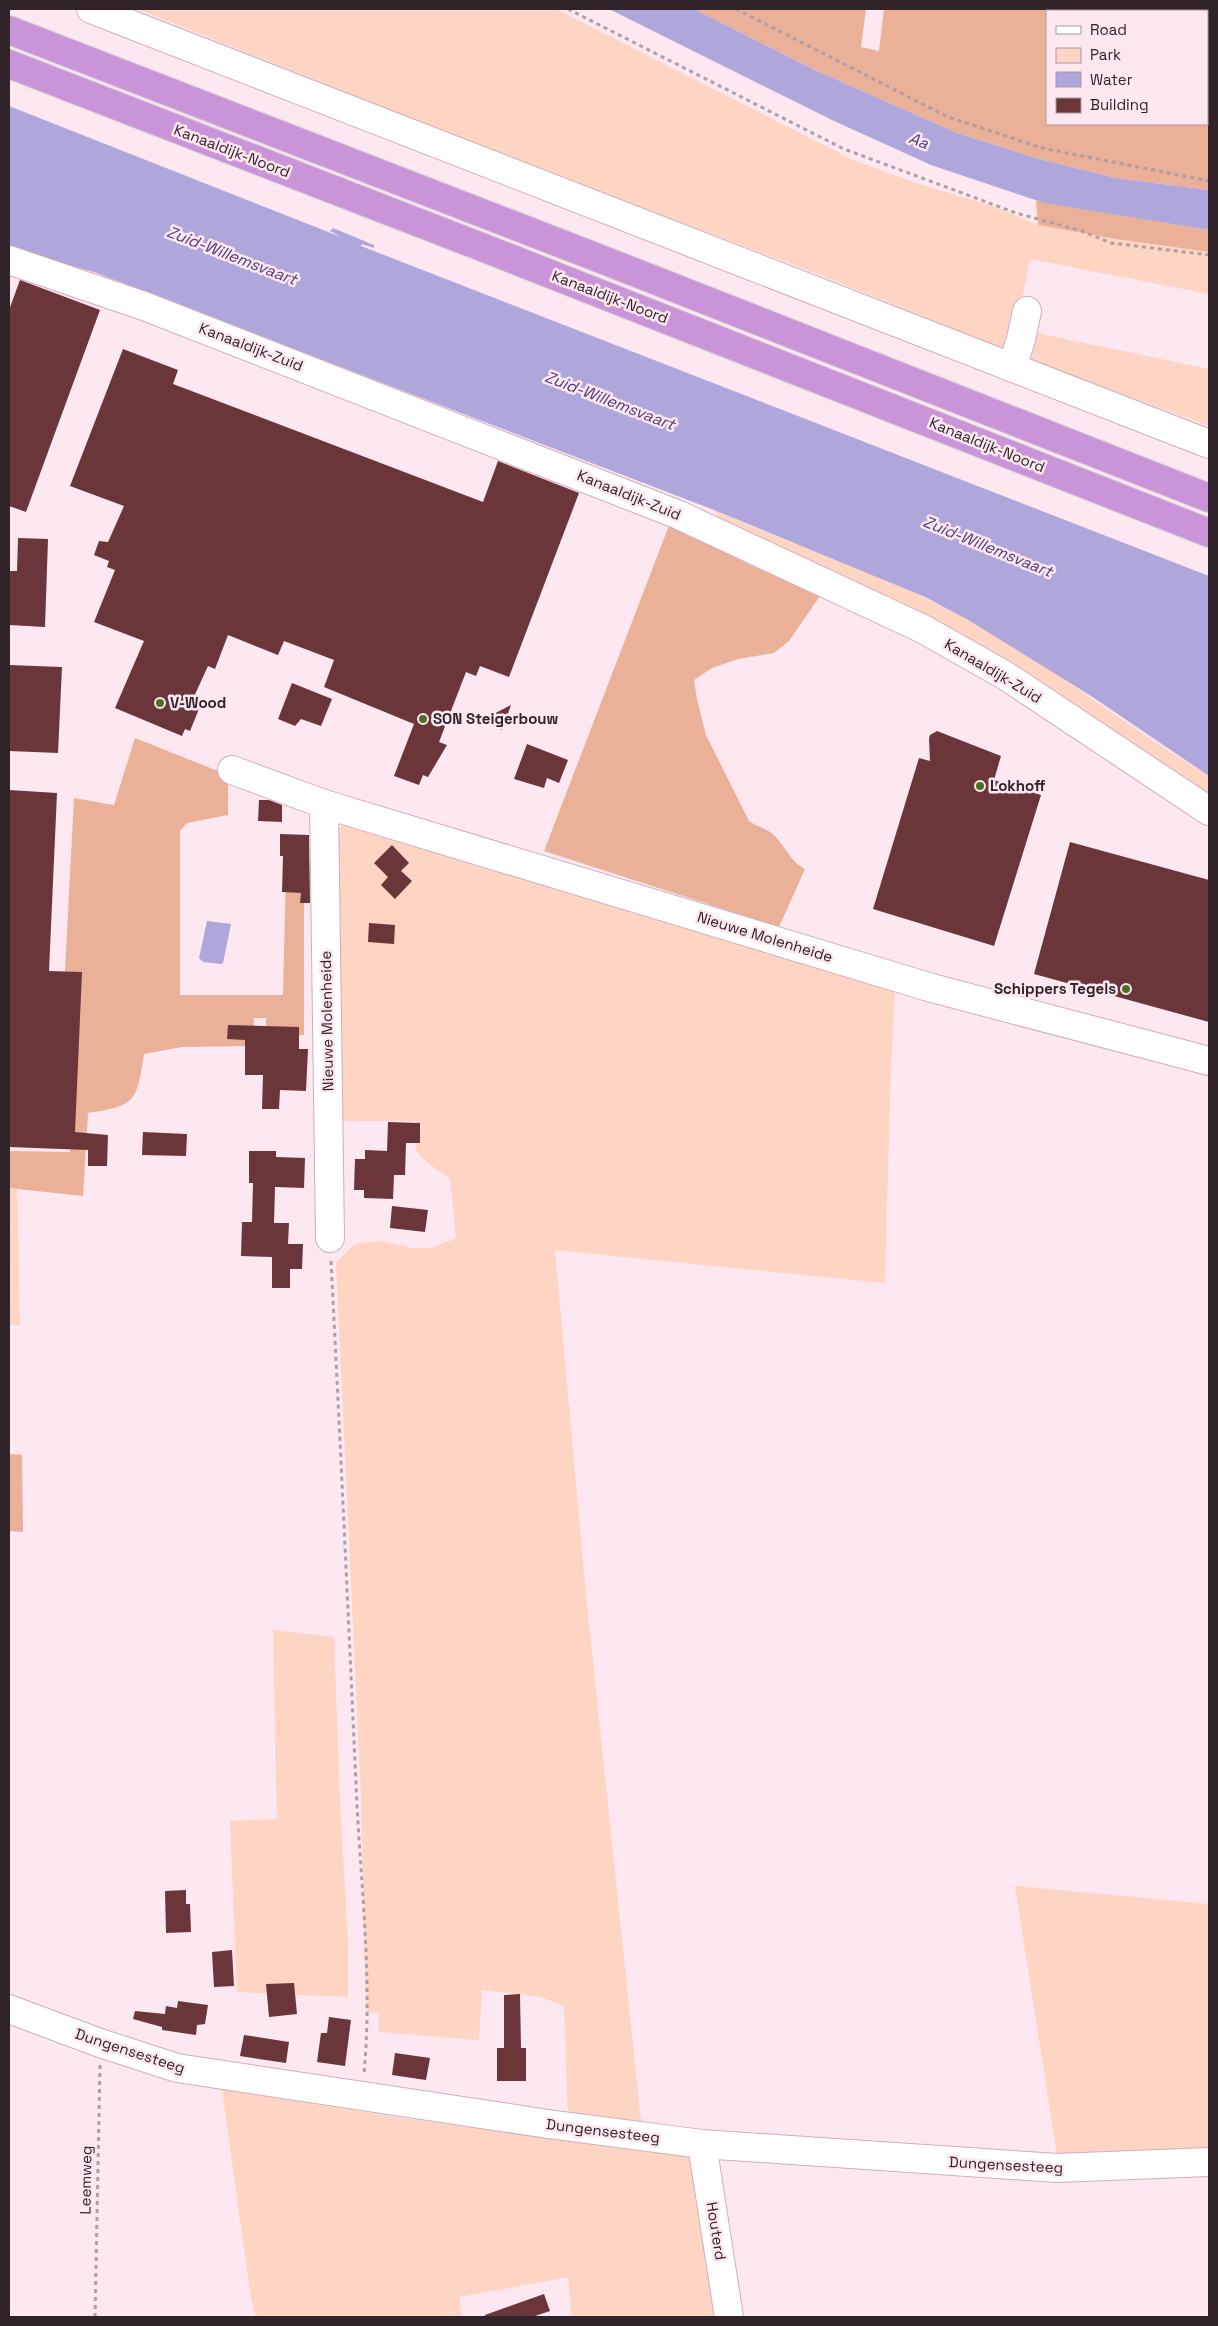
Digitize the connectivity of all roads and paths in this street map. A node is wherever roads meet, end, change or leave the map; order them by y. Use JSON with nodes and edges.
{"nodes":[{"id":1,"x":90,"y":9,"type":"edge"},
{"id":2,"x":568,"y":9,"type":"edge"},
{"id":3,"x":736,"y":9,"type":"edge"},
{"id":4,"x":9,"y":30,"type":"edge"},
{"id":5,"x":9,"y":64,"type":"edge"},
{"id":6,"x":1209,"y":181,"type":"edge"},
{"id":7,"x":1209,"y":255,"type":"edge"},
{"id":8,"x":9,"y":260,"type":"edge"},
{"id":9,"x":1027,"y":311,"type":"dead end"},
{"id":10,"x":1012,"y":368,"type":"junction"},
{"id":11,"x":1209,"y":444,"type":"edge"},
{"id":12,"x":1209,"y":498,"type":"edge"},
{"id":13,"x":1209,"y":533,"type":"edge"},
{"id":14,"x":232,"y":770,"type":"dead end"},
{"id":15,"x":324,"y":804,"type":"junction"},
{"id":16,"x":1209,"y":811,"type":"edge"},
{"id":17,"x":1209,"y":1061,"type":"edge"},
{"id":18,"x":330,"y":1238,"type":"joint"},
{"id":19,"x":9,"y":2009,"type":"edge"},
{"id":20,"x":100,"y":2043,"type":"junction"},
{"id":21,"x":362,"y":2097,"type":"junction"},
{"id":22,"x":702,"y":2144,"type":"junction"},
{"id":23,"x":1209,"y":2162,"type":"edge"},
{"id":24,"x":95,"y":2317,"type":"edge"},
{"id":25,"x":729,"y":2317,"type":"edge"}],
"edges":[{"from":1,"to":10,"type":"street"},
{"from":2,"to":7,"type":"path"},
{"from":3,"to":6,"type":"path"},
{"from":4,"to":12,"type":"highway","name":"Kanaaldijk-Noord"},
{"from":5,"to":13,"type":"highway","name":"Kanaaldijk-Noord"},
{"from":8,"to":16,"type":"street","name":"Kanaaldijk-Zuid"},
{"from":9,"to":10,"type":"street"},
{"from":10,"to":11,"type":"street"},
{"from":14,"to":15,"type":"street","name":"Nieuwe Molenheide"},
{"from":15,"to":17,"type":"street","name":"Nieuwe Molenheide"},
{"from":15,"to":18,"type":"street","name":"Nieuwe Molenheide"},
{"from":18,"to":21,"type":"path"},
{"from":19,"to":20,"type":"street","name":"Dungensesteeg"},
{"from":20,"to":21,"type":"street","name":"Dungensesteeg"},
{"from":20,"to":24,"type":"path","name":"Leemweg"},
{"from":21,"to":22,"type":"street","name":"Dungensesteeg"},
{"from":22,"to":23,"type":"street","name":"Dungensesteeg"},
{"from":22,"to":25,"type":"street","name":"Houterd"}]}
